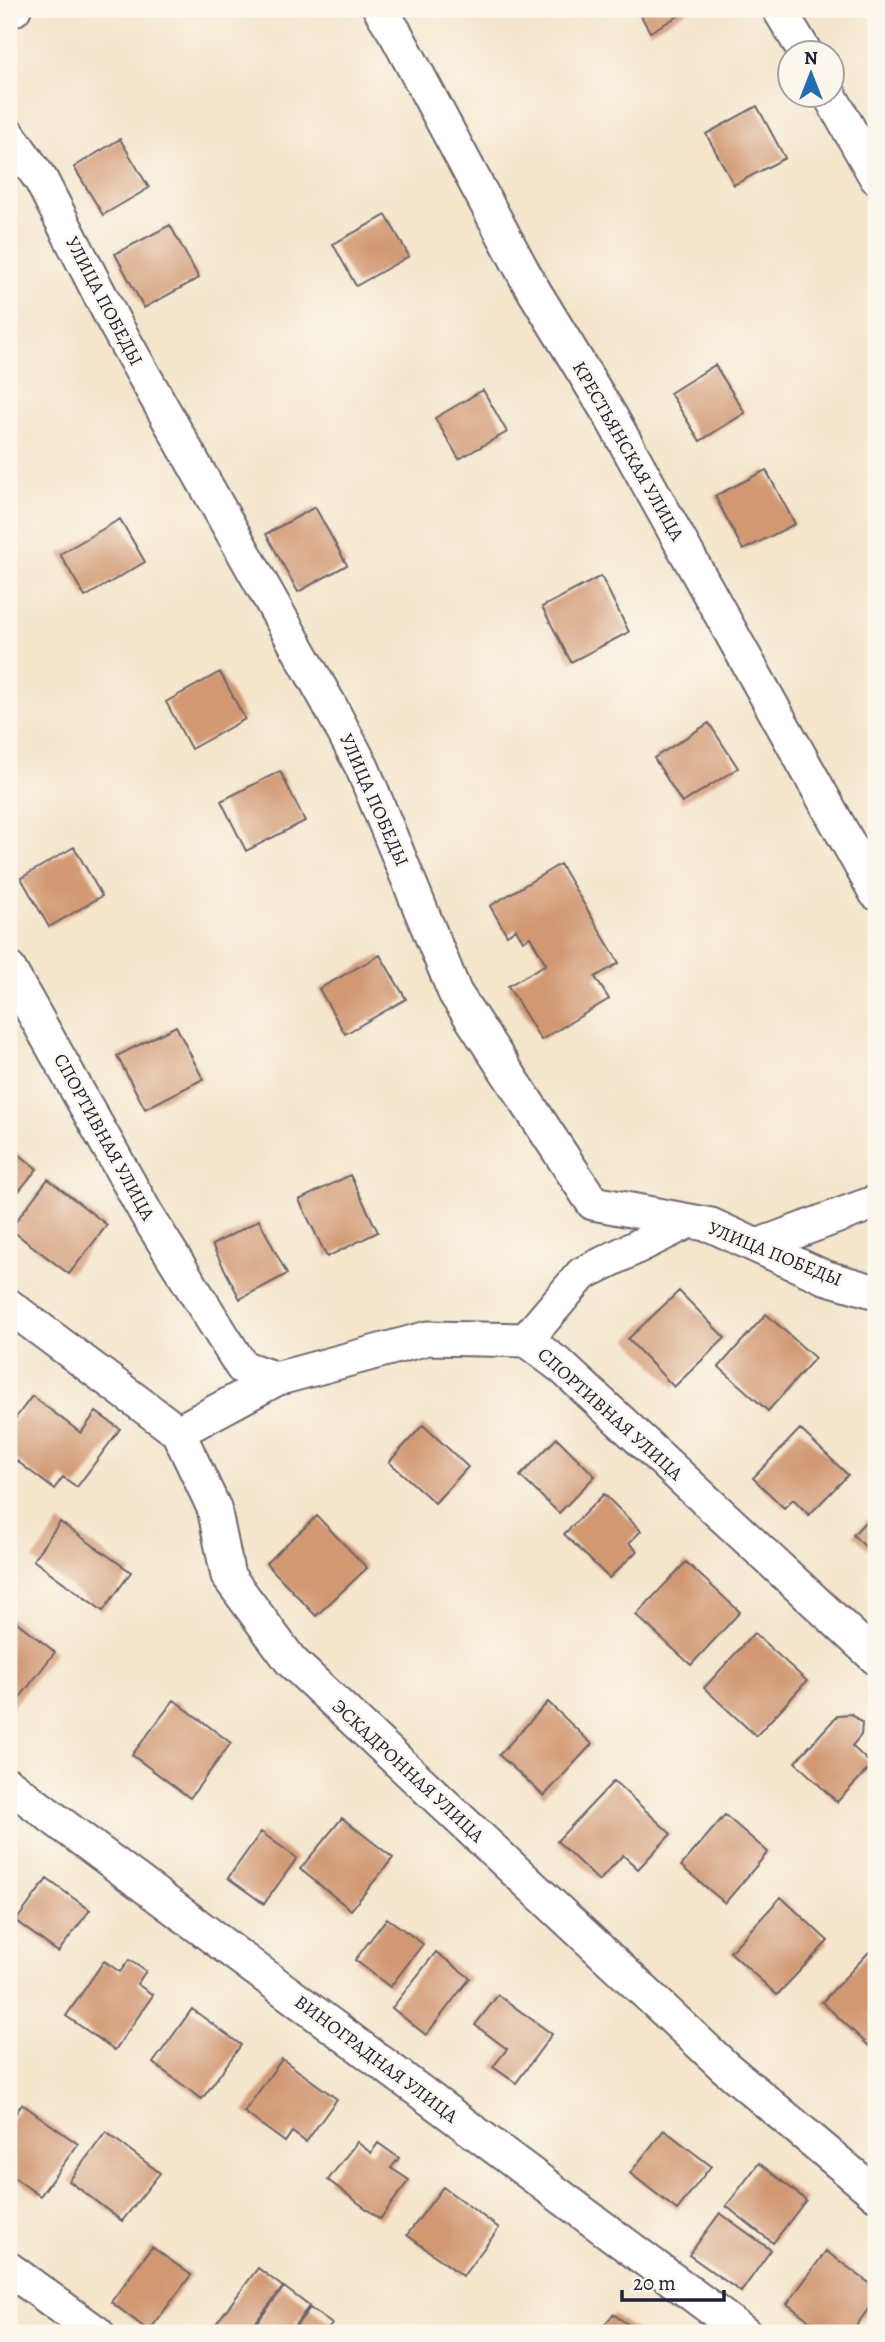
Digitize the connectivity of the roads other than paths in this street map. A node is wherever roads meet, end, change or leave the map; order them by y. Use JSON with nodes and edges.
{"nodes":[{"id":1,"x":14,"y":9,"type":"edge"},
{"id":2,"x":380,"y":9,"type":"edge"},
{"id":3,"x":779,"y":9,"type":"edge"},
{"id":4,"x":9,"y":12,"type":"edge"},
{"id":5,"x":797,"y":38,"type":"edge"},
{"id":6,"x":837,"y":108,"type":"edge"},
{"id":7,"x":9,"y":135,"type":"edge"},
{"id":8,"x":876,"y":177,"type":"edge"},
{"id":9,"x":876,"y":893,"type":"edge"},
{"id":10,"x":9,"y":969,"type":"edge"},
{"id":11,"x":876,"y":1202,"type":"edge"},
{"id":12,"x":689,"y":1221,"type":"junction"},
{"id":13,"x":757,"y":1247,"type":"junction"},
{"id":14,"x":876,"y":1292,"type":"edge"},
{"id":15,"x":9,"y":1306,"type":"edge"},
{"id":16,"x":526,"y":1340,"type":"junction"},
{"id":17,"x":276,"y":1379,"type":"junction"},
{"id":18,"x":178,"y":1432,"type":"junction"},
{"id":19,"x":876,"y":1658,"type":"edge"},
{"id":20,"x":9,"y":1785,"type":"edge"},
{"id":21,"x":876,"y":2194,"type":"edge"},
{"id":22,"x":9,"y":2269,"type":"edge"},
{"id":23,"x":97,"y":2333,"type":"edge"},
{"id":24,"x":744,"y":2333,"type":"edge"}],
"edges":[{"from":1,"to":4,"type":"street"},
{"from":2,"to":9,"type":"street","name":"КРЕСТЬЯНСКАЯ УЛИЦА"},
{"from":3,"to":5,"type":"street"},
{"from":6,"to":8,"type":"street"},
{"from":7,"to":12,"type":"street","name":"УЛИЦА ПОБЕДЫ"},
{"from":10,"to":17,"type":"street","name":"СПОРТИВНАЯ УЛИЦА"},
{"from":11,"to":13,"type":"street"},
{"from":12,"to":13,"type":"street","name":"УЛИЦА ПОБЕДЫ"},
{"from":12,"to":16,"type":"street"},
{"from":13,"to":14,"type":"street","name":"УЛИЦА ПОБЕДЫ"},
{"from":15,"to":18,"type":"street","name":"ЭСКАДРОННАЯ УЛИЦА"},
{"from":16,"to":17,"type":"street","name":"СПОРТИВНАЯ УЛИЦА"},
{"from":16,"to":19,"type":"street","name":"СПОРТИВНАЯ УЛИЦА"},
{"from":17,"to":18,"type":"street"},
{"from":18,"to":21,"type":"street","name":"ЭСКАДРОННАЯ УЛИЦА"},
{"from":20,"to":24,"type":"street","name":"ВИНОГРАДНАЯ УЛИЦА"},
{"from":22,"to":23,"type":"street"}]}
